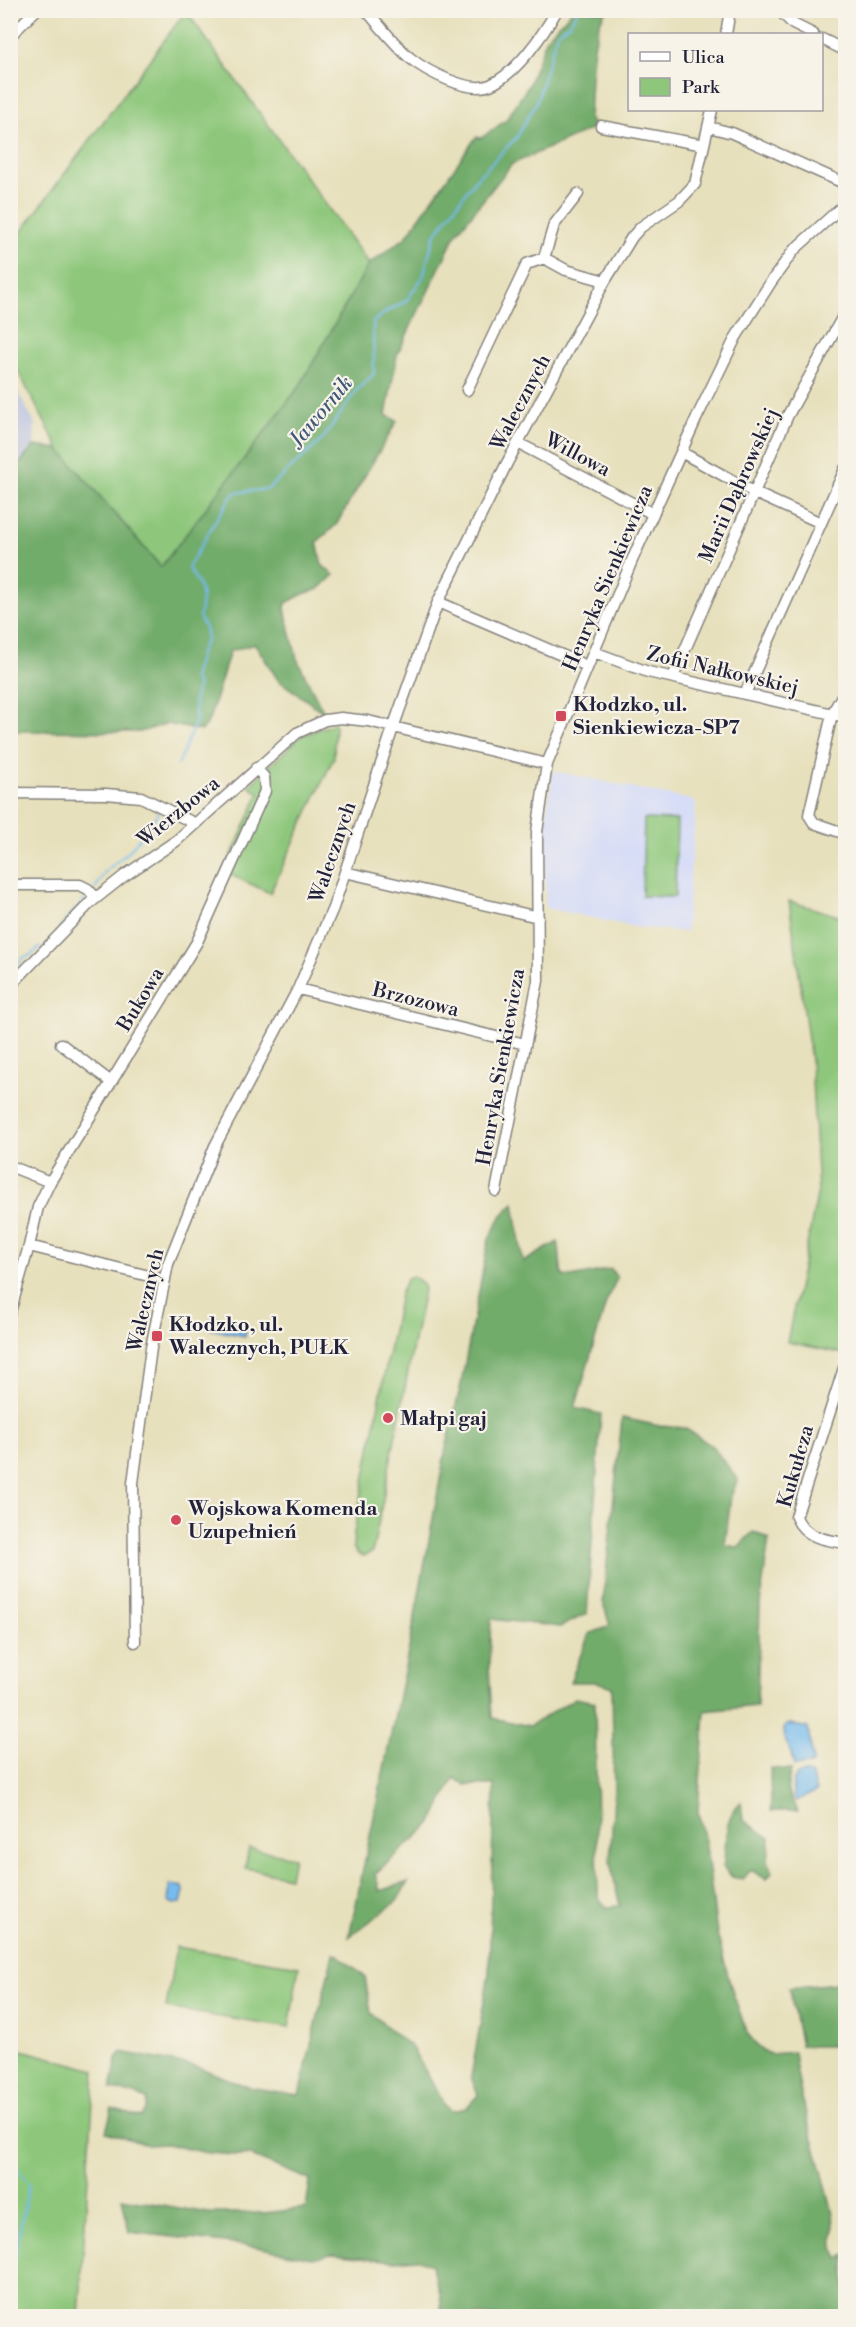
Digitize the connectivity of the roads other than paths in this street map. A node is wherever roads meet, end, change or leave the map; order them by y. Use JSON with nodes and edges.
{"nodes":[{"id":1,"x":36,"y":10,"type":"edge"},
{"id":2,"x":366,"y":10,"type":"edge"},
{"id":3,"x":557,"y":10,"type":"edge"},
{"id":4,"x":730,"y":10,"type":"edge"},
{"id":5,"x":779,"y":10,"type":"edge"},
{"id":6,"x":726,"y":33,"type":"edge"},
{"id":7,"x":811,"y":33,"type":"edge"},
{"id":8,"x":10,"y":36,"type":"edge"},
{"id":9,"x":823,"y":40,"type":"edge"},
{"id":10,"x":846,"y":51,"type":"edge"},
{"id":11,"x":712,"y":111,"type":"edge"},
{"id":12,"x":601,"y":126,"type":"dead end"},
{"id":13,"x":709,"y":127,"type":"junction"},
{"id":14,"x":704,"y":145,"type":"junction"},
{"id":15,"x":846,"y":184,"type":"edge"},
{"id":16,"x":578,"y":194,"type":"dead end"},
{"id":17,"x":846,"y":203,"type":"edge"},
{"id":18,"x":544,"y":258,"type":"junction"},
{"id":19,"x":604,"y":281,"type":"junction"},
{"id":20,"x":844,"y":318,"type":"edge"},
{"id":21,"x":467,"y":390,"type":"dead end"},
{"id":22,"x":518,"y":443,"type":"junction"},
{"id":23,"x":681,"y":452,"type":"junction"},
{"id":24,"x":846,"y":467,"type":"edge"},
{"id":25,"x":755,"y":493,"type":"junction"},
{"id":26,"x":653,"y":514,"type":"junction"},
{"id":27,"x":821,"y":523,"type":"junction"},
{"id":28,"x":438,"y":602,"type":"junction"},
{"id":29,"x":594,"y":652,"type":"junction"},
{"id":30,"x":587,"y":666,"type":"junction"},
{"id":31,"x":673,"y":676,"type":"junction"},
{"id":32,"x":846,"y":689,"type":"edge"},
{"id":33,"x":745,"y":693,"type":"junction"},
{"id":34,"x":832,"y":714,"type":"junction"},
{"id":35,"x":846,"y":717,"type":"edge"},
{"id":36,"x":393,"y":728,"type":"junction"},
{"id":37,"x":547,"y":764,"type":"junction"},
{"id":38,"x":256,"y":768,"type":"junction"},
{"id":39,"x":10,"y":793,"type":"edge"},
{"id":40,"x":195,"y":825,"type":"junction"},
{"id":41,"x":846,"y":834,"type":"edge"},
{"id":42,"x":345,"y":872,"type":"junction"},
{"id":43,"x":10,"y":885,"type":"edge"},
{"id":44,"x":96,"y":898,"type":"junction"},
{"id":45,"x":538,"y":917,"type":"junction"},
{"id":46,"x":10,"y":986,"type":"edge"},
{"id":47,"x":298,"y":989,"type":"junction"},
{"id":48,"x":61,"y":1044,"type":"dead end"},
{"id":49,"x":525,"y":1044,"type":"junction"},
{"id":50,"x":111,"y":1082,"type":"junction"},
{"id":51,"x":10,"y":1166,"type":"edge"},
{"id":52,"x":50,"y":1182,"type":"junction"},
{"id":53,"x":495,"y":1191,"type":"dead end"},
{"id":54,"x":29,"y":1246,"type":"junction"},
{"id":55,"x":165,"y":1280,"type":"junction"},
{"id":56,"x":10,"y":1312,"type":"edge"},
{"id":57,"x":844,"y":1368,"type":"edge"},
{"id":58,"x":846,"y":1543,"type":"edge"},
{"id":59,"x":135,"y":1641,"type":"dead end"}],
"edges":[{"from":1,"to":8,"type":"street"},
{"from":2,"to":3,"type":"street"},
{"from":4,"to":6,"type":"street"},
{"from":5,"to":7,"type":"street"},
{"from":9,"to":10,"type":"street"},
{"from":11,"to":13,"type":"street","name":"Walecznych"},
{"from":12,"to":14,"type":"street"},
{"from":13,"to":14,"type":"street","name":"Walecznych"},
{"from":13,"to":15,"type":"street"},
{"from":14,"to":19,"type":"street","name":"Walecznych"},
{"from":16,"to":18,"type":"street"},
{"from":17,"to":23,"type":"street","name":"Henryka Sienkiewicza"},
{"from":18,"to":19,"type":"street"},
{"from":18,"to":21,"type":"street"},
{"from":19,"to":22,"type":"street","name":"Walecznych"},
{"from":20,"to":25,"type":"street","name":"Marii Dąbrowskiej"},
{"from":22,"to":26,"type":"street","name":"Willowa"},
{"from":22,"to":28,"type":"street","name":"Walecznych"},
{"from":23,"to":25,"type":"street"},
{"from":23,"to":26,"type":"street","name":"Henryka Sienkiewicza"},
{"from":24,"to":27,"type":"street"},
{"from":25,"to":27,"type":"street"},
{"from":25,"to":31,"type":"street","name":"Marii Dąbrowskiej"},
{"from":26,"to":29,"type":"street","name":"Henryka Sienkiewicza"},
{"from":27,"to":33,"type":"street"},
{"from":28,"to":30,"type":"street"},
{"from":28,"to":36,"type":"street","name":"Walecznych"},
{"from":29,"to":30,"type":"street","name":"Henryka Sienkiewicza"},
{"from":29,"to":31,"type":"street","name":"Zofii Nałkowskiej"},
{"from":30,"to":37,"type":"street","name":"Henryka Sienkiewicza"},
{"from":31,"to":33,"type":"street","name":"Zofii Nałkowskiej"},
{"from":32,"to":34,"type":"street"},
{"from":33,"to":34,"type":"street","name":"Zofii Nałkowskiej"},
{"from":34,"to":35,"type":"street","name":"Zofii Nałkowskiej"},
{"from":34,"to":41,"type":"street"},
{"from":36,"to":37,"type":"street","name":"Wierzbowa"},
{"from":36,"to":38,"type":"street","name":"Wierzbowa"},
{"from":36,"to":42,"type":"street","name":"Walecznych"},
{"from":37,"to":45,"type":"street","name":"Henryka Sienkiewicza"},
{"from":38,"to":40,"type":"street","name":"Wierzbowa"},
{"from":38,"to":50,"type":"street","name":"Bukowa"},
{"from":39,"to":40,"type":"street"},
{"from":40,"to":44,"type":"street","name":"Wierzbowa"},
{"from":42,"to":45,"type":"street"},
{"from":42,"to":47,"type":"street","name":"Walecznych"},
{"from":43,"to":44,"type":"street"},
{"from":44,"to":46,"type":"street","name":"Wierzbowa"},
{"from":45,"to":49,"type":"street","name":"Henryka Sienkiewicza"},
{"from":47,"to":49,"type":"street","name":"Brzozowa"},
{"from":47,"to":55,"type":"street","name":"Walecznych"},
{"from":48,"to":50,"type":"street"},
{"from":49,"to":53,"type":"street","name":"Henryka Sienkiewicza"},
{"from":50,"to":52,"type":"street","name":"Bukowa"},
{"from":51,"to":52,"type":"street"},
{"from":52,"to":54,"type":"street","name":"Bukowa"},
{"from":54,"to":55,"type":"street"},
{"from":54,"to":56,"type":"street","name":"Bukowa"},
{"from":55,"to":59,"type":"street","name":"Walecznych"},
{"from":57,"to":58,"type":"street","name":"Kukułcza"}]}
